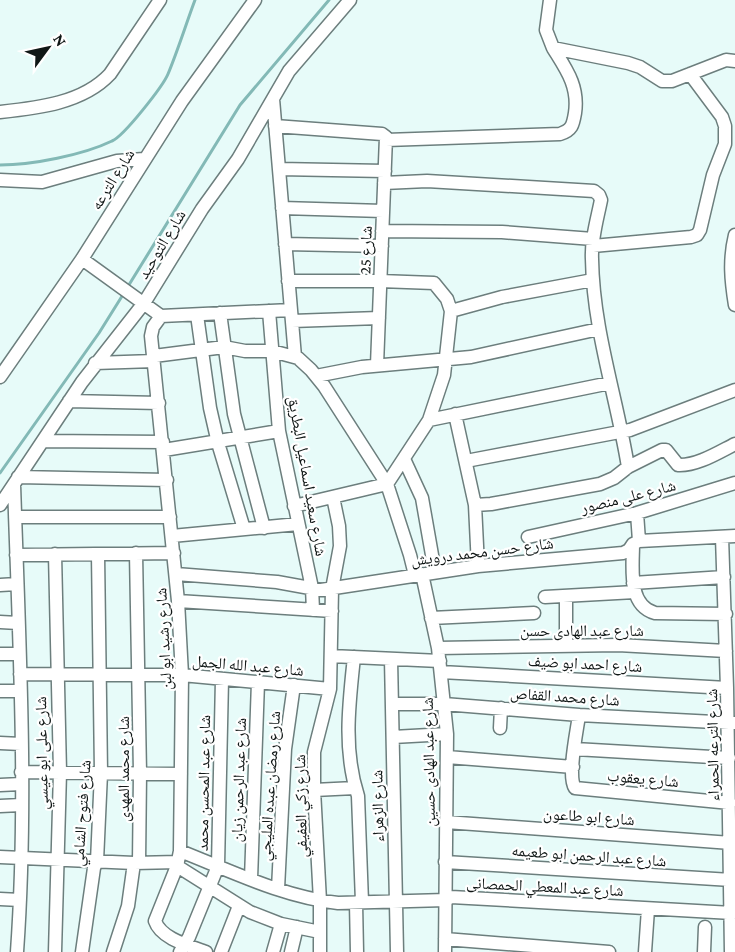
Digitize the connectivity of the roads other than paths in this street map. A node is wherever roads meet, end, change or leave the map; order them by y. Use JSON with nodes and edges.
{"nodes":[{"id":1,"x":160,"y":0,"type":"edge"},
{"id":2,"x":255,"y":0,"type":"edge"},
{"id":3,"x":350,"y":0,"type":"edge"},
{"id":4,"x":550,"y":0,"type":"edge"},
{"id":5,"x":553,"y":48,"type":"junction"},
{"id":6,"x":735,"y":61,"type":"edge"},
{"id":7,"x":690,"y":74,"type":"junction"},
{"id":8,"x":273,"y":99,"type":"junction"},
{"id":9,"x":0,"y":112,"type":"edge"},
{"id":10,"x":275,"y":126,"type":"junction"},
{"id":11,"x":386,"y":139,"type":"junction"},
{"id":12,"x":144,"y":159,"type":"junction"},
{"id":13,"x":279,"y":169,"type":"junction"},
{"id":14,"x":385,"y":177,"type":"junction"},
{"id":15,"x":0,"y":180,"type":"edge"},
{"id":16,"x":282,"y":208,"type":"junction"},
{"id":17,"x":383,"y":211,"type":"junction"},
{"id":18,"x":382,"y":231,"type":"junction"},
{"id":19,"x":735,"y":235,"type":"edge"},
{"id":20,"x":593,"y":242,"type":"junction"},
{"id":21,"x":285,"y":244,"type":"junction"},
{"id":22,"x":382,"y":246,"type":"junction"},
{"id":23,"x":733,"y":254,"type":"edge"},
{"id":24,"x":82,"y":259,"type":"junction"},
{"id":25,"x":593,"y":280,"type":"junction"},
{"id":26,"x":288,"y":281,"type":"junction"},
{"id":27,"x":380,"y":281,"type":"junction"},
{"id":28,"x":144,"y":303,"type":"junction"},
{"id":29,"x":735,"y":305,"type":"edge"},
{"id":30,"x":269,"y":311,"type":"junction"},
{"id":31,"x":451,"y":311,"type":"junction"},
{"id":32,"x":220,"y":314,"type":"junction"},
{"id":33,"x":197,"y":315,"type":"junction"},
{"id":34,"x":161,"y":316,"type":"junction"},
{"id":35,"x":291,"y":316,"type":"junction"},
{"id":36,"x":379,"y":318,"type":"junction"},
{"id":37,"x":599,"y":329,"type":"junction"},
{"id":38,"x":224,"y":347,"type":"junction"},
{"id":39,"x":201,"y":349,"type":"junction"},
{"id":40,"x":272,"y":351,"type":"junction"},
{"id":41,"x":295,"y":357,"type":"junction"},
{"id":42,"x":154,"y":358,"type":"junction"},
{"id":43,"x":447,"y":359,"type":"junction"},
{"id":44,"x":95,"y":363,"type":"junction"},
{"id":45,"x":377,"y":365,"type":"junction"},
{"id":46,"x":316,"y":376,"type":"junction"},
{"id":47,"x":0,"y":377,"type":"edge"},
{"id":48,"x":610,"y":383,"type":"junction"},
{"id":49,"x":735,"y":390,"type":"edge"},
{"id":50,"x":69,"y":401,"type":"junction"},
{"id":51,"x":159,"y":402,"type":"junction"},
{"id":52,"x":455,"y":414,"type":"junction"},
{"id":53,"x":429,"y":420,"type":"junction"},
{"id":54,"x":279,"y":431,"type":"junction"},
{"id":55,"x":622,"y":431,"type":"junction"},
{"id":56,"x":240,"y":438,"type":"junction"},
{"id":57,"x":42,"y":441,"type":"junction"},
{"id":58,"x":218,"y":443,"type":"junction"},
{"id":59,"x":735,"y":444,"type":"edge"},
{"id":60,"x":163,"y":446,"type":"junction"},
{"id":61,"x":404,"y":459,"type":"junction"},
{"id":62,"x":466,"y":461,"type":"junction"},
{"id":63,"x":628,"y":467,"type":"junction"},
{"id":64,"x":167,"y":480,"type":"junction"},
{"id":65,"x":16,"y":481,"type":"junction"},
{"id":66,"x":735,"y":483,"type":"edge"},
{"id":67,"x":387,"y":484,"type":"junction"},
{"id":68,"x":333,"y":497,"type":"junction"},
{"id":69,"x":0,"y":505,"type":"edge"},
{"id":70,"x":475,"y":505,"type":"junction"},
{"id":71,"x":294,"y":506,"type":"junction"},
{"id":72,"x":637,"y":513,"type":"junction"},
{"id":73,"x":15,"y":517,"type":"junction"},
{"id":74,"x":170,"y":517,"type":"junction"},
{"id":75,"x":298,"y":524,"type":"junction"},
{"id":76,"x":264,"y":528,"type":"junction"},
{"id":77,"x":244,"y":529,"type":"junction"},
{"id":78,"x":172,"y":536,"type":"junction"},
{"id":79,"x":729,"y":536,"type":"edge"},
{"id":80,"x":528,"y":537,"type":"dead end"},
{"id":81,"x":636,"y":543,"type":"junction"},
{"id":82,"x":136,"y":553,"type":"junction"},
{"id":83,"x":174,"y":553,"type":"junction"},
{"id":84,"x":55,"y":554,"type":"junction"},
{"id":85,"x":98,"y":554,"type":"junction"},
{"id":86,"x":16,"y":555,"type":"junction"},
{"id":87,"x":729,"y":562,"type":"edge"},
{"id":88,"x":478,"y":566,"type":"junction"},
{"id":89,"x":435,"y":572,"type":"junction"},
{"id":90,"x":176,"y":574,"type":"junction"},
{"id":91,"x":419,"y":575,"type":"junction"},
{"id":92,"x":724,"y":577,"type":"junction"},
{"id":93,"x":0,"y":585,"type":"edge"},
{"id":94,"x":17,"y":585,"type":"junction"},
{"id":95,"x":312,"y":588,"type":"junction"},
{"id":96,"x":634,"y":588,"type":"junction"},
{"id":97,"x":332,"y":589,"type":"junction"},
{"id":98,"x":566,"y":596,"type":"junction"},
{"id":99,"x":545,"y":597,"type":"dead end"},
{"id":100,"x":730,"y":600,"type":"edge"},
{"id":101,"x":178,"y":602,"type":"junction"},
{"id":102,"x":313,"y":610,"type":"junction"},
{"id":103,"x":332,"y":611,"type":"junction"},
{"id":104,"x":534,"y":613,"type":"dead end"},
{"id":105,"x":726,"y":614,"type":"junction"},
{"id":106,"x":431,"y":618,"type":"junction"},
{"id":107,"x":0,"y":622,"type":"edge"},
{"id":108,"x":18,"y":622,"type":"junction"},
{"id":109,"x":566,"y":645,"type":"junction"},
{"id":110,"x":438,"y":648,"type":"junction"},
{"id":111,"x":726,"y":651,"type":"junction"},
{"id":112,"x":0,"y":654,"type":"edge"},
{"id":113,"x":19,"y":654,"type":"junction"},
{"id":114,"x":331,"y":656,"type":"junction"},
{"id":115,"x":354,"y":657,"type":"junction"},
{"id":116,"x":391,"y":659,"type":"junction"},
{"id":117,"x":440,"y":667,"type":"junction"},
{"id":118,"x":20,"y":674,"type":"junction"},
{"id":119,"x":56,"y":675,"type":"junction"},
{"id":120,"x":101,"y":675,"type":"junction"},
{"id":121,"x":139,"y":675,"type":"junction"},
{"id":122,"x":182,"y":675,"type":"junction"},
{"id":123,"x":222,"y":679,"type":"junction"},
{"id":124,"x":258,"y":682,"type":"junction"},
{"id":125,"x":294,"y":685,"type":"junction"},
{"id":126,"x":727,"y":688,"type":"junction"},
{"id":127,"x":330,"y":689,"type":"junction"},
{"id":128,"x":20,"y":690,"type":"junction"},
{"id":129,"x":0,"y":691,"type":"edge"},
{"id":130,"x":392,"y":704,"type":"junction"},
{"id":131,"x":444,"y":704,"type":"junction"},
{"id":132,"x":501,"y":708,"type":"junction"},
{"id":133,"x":579,"y":715,"type":"junction"},
{"id":134,"x":732,"y":723,"type":"edge"},
{"id":135,"x":500,"y":728,"type":"dead end"},
{"id":136,"x":447,"y":735,"type":"junction"},
{"id":137,"x":393,"y":737,"type":"junction"},
{"id":138,"x":0,"y":743,"type":"edge"},
{"id":139,"x":21,"y":744,"type":"junction"},
{"id":140,"x":575,"y":749,"type":"junction"},
{"id":141,"x":447,"y":758,"type":"junction"},
{"id":142,"x":729,"y":759,"type":"junction"},
{"id":143,"x":573,"y":767,"type":"junction"},
{"id":144,"x":60,"y":772,"type":"junction"},
{"id":145,"x":101,"y":773,"type":"junction"},
{"id":146,"x":141,"y":773,"type":"junction"},
{"id":147,"x":181,"y":774,"type":"junction"},
{"id":148,"x":21,"y":778,"type":"junction"},
{"id":149,"x":0,"y":785,"type":"edge"},
{"id":150,"x":355,"y":788,"type":"junction"},
{"id":151,"x":314,"y":790,"type":"junction"},
{"id":152,"x":730,"y":803,"type":"junction"},
{"id":153,"x":21,"y":805,"type":"junction"},
{"id":154,"x":0,"y":806,"type":"edge"},
{"id":155,"x":446,"y":822,"type":"junction"},
{"id":156,"x":733,"y":826,"type":"edge"},
{"id":157,"x":730,"y":843,"type":"junction"},
{"id":158,"x":0,"y":857,"type":"edge"},
{"id":159,"x":21,"y":858,"type":"junction"},
{"id":160,"x":58,"y":860,"type":"junction"},
{"id":161,"x":178,"y":860,"type":"junction"},
{"id":162,"x":96,"y":861,"type":"junction"},
{"id":163,"x":445,"y":862,"type":"junction"},
{"id":164,"x":136,"y":863,"type":"junction"},
{"id":165,"x":733,"y":863,"type":"edge"},
{"id":166,"x":218,"y":866,"type":"junction"},
{"id":167,"x":251,"y":879,"type":"junction"},
{"id":168,"x":731,"y":880,"type":"junction"},
{"id":169,"x":209,"y":886,"type":"junction"},
{"id":170,"x":278,"y":889,"type":"junction"},
{"id":171,"x":0,"y":899,"type":"edge"},
{"id":172,"x":20,"y":900,"type":"junction"},
{"id":173,"x":446,"y":900,"type":"junction"},
{"id":174,"x":320,"y":901,"type":"junction"},
{"id":175,"x":359,"y":902,"type":"junction"},
{"id":176,"x":396,"y":903,"type":"junction"},
{"id":177,"x":239,"y":906,"type":"junction"},
{"id":178,"x":648,"y":909,"type":"junction"},
{"id":179,"x":732,"y":913,"type":"junction"},
{"id":180,"x":281,"y":924,"type":"junction"},
{"id":181,"x":297,"y":927,"type":"junction"},
{"id":182,"x":705,"y":927,"type":"dead end"},
{"id":183,"x":320,"y":932,"type":"junction"},
{"id":184,"x":445,"y":946,"type":"edge"},
{"id":185,"x":484,"y":947,"type":"edge"},
{"id":186,"x":182,"y":948,"type":"edge"},
{"id":187,"x":517,"y":949,"type":"edge"},
{"id":188,"x":553,"y":950,"type":"edge"},
{"id":189,"x":573,"y":951,"type":"edge"},
{"id":190,"x":16,"y":952,"type":"edge"},
{"id":191,"x":55,"y":952,"type":"edge"},
{"id":192,"x":82,"y":952,"type":"edge"},
{"id":193,"x":113,"y":952,"type":"edge"},
{"id":194,"x":206,"y":952,"type":"edge"},
{"id":195,"x":221,"y":952,"type":"edge"},
{"id":196,"x":273,"y":952,"type":"edge"},
{"id":197,"x":291,"y":952,"type":"edge"},
{"id":198,"x":320,"y":952,"type":"edge"},
{"id":199,"x":357,"y":952,"type":"edge"},
{"id":200,"x":397,"y":952,"type":"edge"},
{"id":201,"x":607,"y":952,"type":"edge"},
{"id":202,"x":645,"y":952,"type":"edge"},
{"id":203,"x":704,"y":952,"type":"edge"},
{"id":204,"x":731,"y":952,"type":"edge"}],
"edges":[{"from":1,"to":9,"type":"street"},
{"from":2,"to":12,"type":"street","name":"شارع الترعه"},
{"from":3,"to":8,"type":"street","name":"شارع التوحيد"},
{"from":4,"to":5,"type":"street"},
{"from":5,"to":7,"type":"street"},
{"from":5,"to":11,"type":"street"},
{"from":6,"to":7,"type":"street"},
{"from":7,"to":20,"type":"street"},
{"from":8,"to":10,"type":"street"},
{"from":8,"to":28,"type":"street","name":"شارع التوحيد"},
{"from":10,"to":11,"type":"street"},
{"from":10,"to":13,"type":"street"},
{"from":11,"to":14,"type":"street","name":"شارع 25"},
{"from":12,"to":15,"type":"street"},
{"from":12,"to":24,"type":"street","name":"شارع الترعه"},
{"from":13,"to":14,"type":"street"},
{"from":13,"to":16,"type":"street"},
{"from":14,"to":17,"type":"street","name":"شارع 25"},
{"from":14,"to":20,"type":"street"},
{"from":16,"to":17,"type":"street"},
{"from":16,"to":21,"type":"street"},
{"from":17,"to":18,"type":"street","name":"شارع 25"},
{"from":18,"to":20,"type":"street"},
{"from":18,"to":22,"type":"street","name":"شارع 25"},
{"from":19,"to":23,"type":"street"},
{"from":20,"to":25,"type":"street"},
{"from":21,"to":22,"type":"street"},
{"from":21,"to":26,"type":"street"},
{"from":22,"to":27,"type":"street","name":"شارع 25"},
{"from":23,"to":29,"type":"street"},
{"from":24,"to":28,"type":"street"},
{"from":24,"to":47,"type":"street","name":"شارع الترعه"},
{"from":25,"to":31,"type":"street"},
{"from":25,"to":37,"type":"street"},
{"from":26,"to":27,"type":"street"},
{"from":26,"to":35,"type":"street"},
{"from":27,"to":31,"type":"street"},
{"from":27,"to":36,"type":"street","name":"شارع 25"},
{"from":28,"to":34,"type":"street"},
{"from":28,"to":44,"type":"street","name":"شارع التوحيد"},
{"from":30,"to":32,"type":"street"},
{"from":30,"to":35,"type":"street"},
{"from":30,"to":40,"type":"street","name":"شارع سعيد اسماعيل البطريق"},
{"from":31,"to":43,"type":"street"},
{"from":32,"to":33,"type":"street"},
{"from":32,"to":38,"type":"street"},
{"from":33,"to":34,"type":"street"},
{"from":33,"to":39,"type":"street"},
{"from":34,"to":42,"type":"street","name":"شارع رشيد ابو لبن"},
{"from":35,"to":36,"type":"street"},
{"from":35,"to":41,"type":"street"},
{"from":36,"to":45,"type":"street","name":"شارع 25"},
{"from":37,"to":43,"type":"street"},
{"from":37,"to":48,"type":"street"},
{"from":38,"to":39,"type":"street"},
{"from":38,"to":40,"type":"street"},
{"from":38,"to":56,"type":"street"},
{"from":39,"to":42,"type":"street"},
{"from":39,"to":58,"type":"street"},
{"from":40,"to":41,"type":"street"},
{"from":40,"to":54,"type":"street","name":"شارع سعيد اسماعيل البطريق"},
{"from":41,"to":46,"type":"street","name":"شارع عبد الهادى حسين"},
{"from":42,"to":44,"type":"street"},
{"from":42,"to":51,"type":"street","name":"شارع رشيد ابو لبن"},
{"from":43,"to":45,"type":"street"},
{"from":43,"to":53,"type":"street"},
{"from":44,"to":50,"type":"street","name":"شارع التوحيد"},
{"from":45,"to":46,"type":"street"},
{"from":46,"to":67,"type":"street","name":"شارع عبد الهادى حسين"},
{"from":48,"to":52,"type":"street"},
{"from":48,"to":55,"type":"street"},
{"from":49,"to":55,"type":"street"},
{"from":50,"to":51,"type":"street"},
{"from":50,"to":57,"type":"street","name":"شارع التوحيد"},
{"from":51,"to":60,"type":"street","name":"شارع رشيد ابو لبن"},
{"from":52,"to":53,"type":"street"},
{"from":52,"to":62,"type":"street"},
{"from":53,"to":61,"type":"street"},
{"from":54,"to":56,"type":"street"},
{"from":54,"to":71,"type":"street","name":"شارع سعيد اسماعيل البطريق"},
{"from":55,"to":62,"type":"street"},
{"from":55,"to":63,"type":"street"},
{"from":56,"to":58,"type":"street"},
{"from":56,"to":76,"type":"street"},
{"from":57,"to":60,"type":"street"},
{"from":57,"to":65,"type":"street","name":"شارع التوحيد"},
{"from":58,"to":60,"type":"street"},
{"from":58,"to":77,"type":"street"},
{"from":59,"to":63,"type":"street"},
{"from":60,"to":64,"type":"street","name":"شارع رشيد ابو لبن"},
{"from":61,"to":67,"type":"street"},
{"from":61,"to":89,"type":"street"},
{"from":62,"to":70,"type":"street"},
{"from":63,"to":70,"type":"street"},
{"from":64,"to":65,"type":"street"},
{"from":64,"to":74,"type":"street","name":"شارع رشيد ابو لبن"},
{"from":65,"to":69,"type":"street","name":"شارع التوحيد"},
{"from":65,"to":73,"type":"street"},
{"from":66,"to":72,"type":"street","name":"شارع على منصور"},
{"from":67,"to":68,"type":"street"},
{"from":67,"to":91,"type":"street","name":"شارع عبد الهادى حسين"},
{"from":68,"to":71,"type":"street"},
{"from":68,"to":97,"type":"street","name":"شارع زكي العفيفي"},
{"from":70,"to":88,"type":"street"},
{"from":71,"to":75,"type":"street","name":"شارع سعيد اسماعيل البطريق"},
{"from":72,"to":80,"type":"street","name":"شارع على منصور"},
{"from":72,"to":81,"type":"street"},
{"from":73,"to":74,"type":"street"},
{"from":73,"to":86,"type":"street"},
{"from":74,"to":78,"type":"street","name":"شارع رشيد ابو لبن"},
{"from":75,"to":76,"type":"street"},
{"from":75,"to":95,"type":"street","name":"شارع سعيد اسماعيل البطريق"},
{"from":76,"to":77,"type":"street"},
{"from":77,"to":78,"type":"street"},
{"from":78,"to":83,"type":"street","name":"شارع رشيد ابو لبن"},
{"from":79,"to":81,"type":"street","name":"شارع حسن محمد درويش"},
{"from":79,"to":87,"type":"street","name":"شارع الترعه الحمراء"},
{"from":81,"to":88,"type":"street","name":"شارع حسن محمد درويش"},
{"from":81,"to":96,"type":"street"},
{"from":82,"to":83,"type":"street"},
{"from":82,"to":85,"type":"street"},
{"from":82,"to":121,"type":"street","name":"شارع محمد المهدى"},
{"from":83,"to":90,"type":"street","name":"شارع رشيد ابو لبن"},
{"from":84,"to":85,"type":"street"},
{"from":84,"to":86,"type":"street"},
{"from":84,"to":119,"type":"street","name":"شارع على ابو عيسي"},
{"from":85,"to":120,"type":"street","name":"شارع فتوح الشامي"},
{"from":86,"to":94,"type":"street"},
{"from":87,"to":92,"type":"street","name":"شارع الترعه الحمراء"},
{"from":88,"to":89,"type":"street","name":"شارع حسن محمد درويش"},
{"from":89,"to":91,"type":"street","name":"شارع حسن محمد درويش"},
{"from":90,"to":95,"type":"street","name":"شارع حسن محمد درويش"},
{"from":90,"to":101,"type":"street","name":"شارع رشيد ابو لبن"},
{"from":91,"to":97,"type":"street","name":"شارع حسن محمد درويش"},
{"from":91,"to":106,"type":"street","name":"شارع عبد الهادى حسين"},
{"from":92,"to":96,"type":"street"},
{"from":92,"to":100,"type":"street","name":"شارع الترعه الحمراء"},
{"from":93,"to":94,"type":"street"},
{"from":94,"to":108,"type":"street"},
{"from":95,"to":97,"type":"street","name":"شارع حسن محمد درويش"},
{"from":95,"to":102,"type":"street","name":"شارع سعيد اسماعيل البطريق"},
{"from":96,"to":98,"type":"street"},
{"from":96,"to":105,"type":"street"},
{"from":97,"to":103,"type":"street","name":"شارع زكي العفيفي"},
{"from":98,"to":99,"type":"street"},
{"from":98,"to":109,"type":"street"},
{"from":100,"to":105,"type":"street","name":"شارع الترعه الحمراء"},
{"from":101,"to":102,"type":"street"},
{"from":101,"to":122,"type":"street","name":"شارع رشيد ابو لبن"},
{"from":102,"to":103,"type":"street"},
{"from":103,"to":114,"type":"street","name":"شارع زكي العفيفي"},
{"from":104,"to":106,"type":"street"},
{"from":105,"to":111,"type":"street","name":"شارع الترعه الحمراء"},
{"from":106,"to":110,"type":"street","name":"شارع عبد الهادى حسين"},
{"from":107,"to":108,"type":"street"},
{"from":108,"to":113,"type":"street"},
{"from":109,"to":110,"type":"street","name":"شارع عبد الهادى حسن"},
{"from":109,"to":111,"type":"street","name":"شارع عبد الهادى حسن"},
{"from":110,"to":117,"type":"street","name":"شارع عبد الهادى حسين"},
{"from":111,"to":126,"type":"street","name":"شارع الترعه الحمراء"},
{"from":112,"to":113,"type":"street"},
{"from":113,"to":118,"type":"street"},
{"from":114,"to":115,"type":"street","name":"شارع احمد ابو ضيف"},
{"from":114,"to":127,"type":"street","name":"شارع زكي العفيفي"},
{"from":115,"to":116,"type":"street","name":"شارع احمد ابو ضيف"},
{"from":115,"to":150,"type":"street"},
{"from":116,"to":117,"type":"street","name":"شارع احمد ابو ضيف"},
{"from":116,"to":130,"type":"street","name":"شارع الزهراء"},
{"from":117,"to":126,"type":"street","name":"شارع احمد ابو ضيف"},
{"from":117,"to":131,"type":"street","name":"شارع عبد الهادى حسين"},
{"from":118,"to":119,"type":"street","name":"شارع عبد الله الجمل"},
{"from":118,"to":128,"type":"street"},
{"from":119,"to":120,"type":"street","name":"شارع عبد الله الجمل"},
{"from":119,"to":144,"type":"street","name":"شارع على ابو عيسي"},
{"from":120,"to":121,"type":"street","name":"شارع عبد الله الجمل"},
{"from":120,"to":145,"type":"street","name":"شارع فتوح الشامي"},
{"from":121,"to":122,"type":"street","name":"شارع عبد الله الجمل"},
{"from":121,"to":146,"type":"street","name":"شارع محمد المهدى"},
{"from":122,"to":123,"type":"street","name":"شارع عبد الله الجمل"},
{"from":122,"to":147,"type":"street","name":"شارع رشيد ابو لبن"},
{"from":123,"to":124,"type":"street","name":"شارع عبد الله الجمل"},
{"from":123,"to":166,"type":"street","name":"شارع عبد المحسن محمد"},
{"from":124,"to":125,"type":"street","name":"شارع عبد الله الجمل"},
{"from":124,"to":167,"type":"street","name":"شارع عبد الرحمن زيان"},
{"from":125,"to":127,"type":"street","name":"شارع عبد الله الجمل"},
{"from":125,"to":170,"type":"street","name":"شارع رمضان عبده المليجي"},
{"from":126,"to":134,"type":"street","name":"شارع الترعه الحمراء"},
{"from":127,"to":151,"type":"street","name":"شارع زكي العفيفي"},
{"from":128,"to":129,"type":"street"},
{"from":128,"to":139,"type":"street"},
{"from":130,"to":131,"type":"street","name":"شارع محمد القفاص"},
{"from":130,"to":137,"type":"street","name":"شارع الزهراء"},
{"from":131,"to":132,"type":"street","name":"شارع محمد القفاص"},
{"from":131,"to":136,"type":"street","name":"شارع عبد الهادى حسين"},
{"from":132,"to":133,"type":"street","name":"شارع محمد القفاص"},
{"from":132,"to":135,"type":"street"},
{"from":133,"to":134,"type":"street","name":"شارع محمد القفاص"},
{"from":133,"to":140,"type":"street"},
{"from":134,"to":142,"type":"street","name":"شارع الترعه الحمراء"},
{"from":136,"to":137,"type":"street"},
{"from":136,"to":141,"type":"street","name":"شارع عبد الهادى حسين"},
{"from":137,"to":176,"type":"street","name":"شارع الزهراء"},
{"from":138,"to":139,"type":"street"},
{"from":139,"to":148,"type":"street"},
{"from":140,"to":142,"type":"street"},
{"from":140,"to":143,"type":"street"},
{"from":141,"to":143,"type":"street"},
{"from":141,"to":155,"type":"street","name":"شارع عبد الهادى حسين"},
{"from":142,"to":152,"type":"street","name":"شارع الترعه الحمراء"},
{"from":143,"to":152,"type":"street","name":"شارع يعقوب"},
{"from":144,"to":145,"type":"street"},
{"from":144,"to":148,"type":"street"},
{"from":144,"to":160,"type":"street","name":"شارع على ابو عيسي"},
{"from":145,"to":146,"type":"street"},
{"from":145,"to":162,"type":"street","name":"شارع فتوح الشامي"},
{"from":146,"to":147,"type":"street"},
{"from":146,"to":164,"type":"street","name":"شارع محمد المهدى"},
{"from":147,"to":161,"type":"street","name":"شارع رشيد ابو لبن"},
{"from":148,"to":149,"type":"street"},
{"from":148,"to":153,"type":"street"},
{"from":150,"to":151,"type":"street"},
{"from":150,"to":175,"type":"street"},
{"from":151,"to":174,"type":"street","name":"شارع زكي العفيفي"},
{"from":152,"to":156,"type":"street","name":"شارع الترعه الحمراء"},
{"from":153,"to":154,"type":"street"},
{"from":153,"to":159,"type":"street"},
{"from":155,"to":157,"type":"street","name":"شارع ابو طاعون"},
{"from":155,"to":163,"type":"street","name":"شارع عبد الهادى حسين"},
{"from":156,"to":157,"type":"street","name":"شارع الترعه الحمراء"},
{"from":157,"to":165,"type":"street","name":"شارع الترعه الحمراء"},
{"from":158,"to":159,"type":"street"},
{"from":159,"to":160,"type":"street"},
{"from":159,"to":172,"type":"street"},
{"from":160,"to":162,"type":"street"},
{"from":160,"to":191,"type":"street","name":"شارع على ابو عيسي"},
{"from":161,"to":164,"type":"street"},
{"from":161,"to":166,"type":"street","name":"شارع عبد المعطي الحمصانى"},
{"from":161,"to":169,"type":"street"},
{"from":161,"to":186,"type":"street","name":"شارع رشيد ابو لبن"},
{"from":162,"to":164,"type":"street"},
{"from":162,"to":192,"type":"street","name":"شارع فتوح الشامي"},
{"from":163,"to":168,"type":"street","name":"شارع عبد الرحمن ابو طعيمه"},
{"from":163,"to":173,"type":"street","name":"شارع عبد الهادى حسين"},
{"from":164,"to":193,"type":"street","name":"شارع محمد المهدى"},
{"from":165,"to":168,"type":"street","name":"شارع الترعه الحمراء"},
{"from":166,"to":167,"type":"street","name":"شارع عبد المعطي الحمصانى"},
{"from":166,"to":169,"type":"street","name":"شارع عبد المحسن محمد"},
{"from":167,"to":170,"type":"street","name":"شارع عبد المعطي الحمصانى"},
{"from":168,"to":179,"type":"street","name":"شارع الترعه الحمراء"},
{"from":169,"to":177,"type":"street"},
{"from":169,"to":186,"type":"street","name":"شارع عبد المحسن محمد"},
{"from":170,"to":174,"type":"street","name":"شارع عبد المعطي الحمصانى"},
{"from":171,"to":172,"type":"street"},
{"from":172,"to":190,"type":"street"},
{"from":173,"to":176,"type":"street","name":"شارع عبد المعطي الحمصانى"},
{"from":173,"to":178,"type":"street","name":"شارع عبد المعطي الحمصانى"},
{"from":173,"to":184,"type":"street","name":"شارع عبد الهادى حسين"},
{"from":174,"to":175,"type":"street","name":"شارع عبد المعطي الحمصانى"},
{"from":174,"to":183,"type":"street","name":"شارع زكي العفيفي"},
{"from":175,"to":176,"type":"street","name":"شارع عبد المعطي الحمصانى"},
{"from":175,"to":199,"type":"street"},
{"from":176,"to":200,"type":"street","name":"شارع الزهراء"},
{"from":177,"to":180,"type":"street"},
{"from":177,"to":195,"type":"street"},
{"from":178,"to":179,"type":"street","name":"شارع عبد المعطي الحمصانى"},
{"from":178,"to":202,"type":"street"},
{"from":179,"to":204,"type":"street","name":"شارع الترعه الحمراء"},
{"from":180,"to":181,"type":"street"},
{"from":180,"to":196,"type":"street"},
{"from":181,"to":183,"type":"street"},
{"from":181,"to":197,"type":"street"},
{"from":182,"to":203,"type":"street"},
{"from":183,"to":198,"type":"street","name":"شارع زكي العفيفي"},
{"from":184,"to":185,"type":"street"},
{"from":185,"to":187,"type":"street"},
{"from":186,"to":194,"type":"street"},
{"from":187,"to":188,"type":"street"},
{"from":188,"to":189,"type":"street"},
{"from":189,"to":201,"type":"street"}]}
